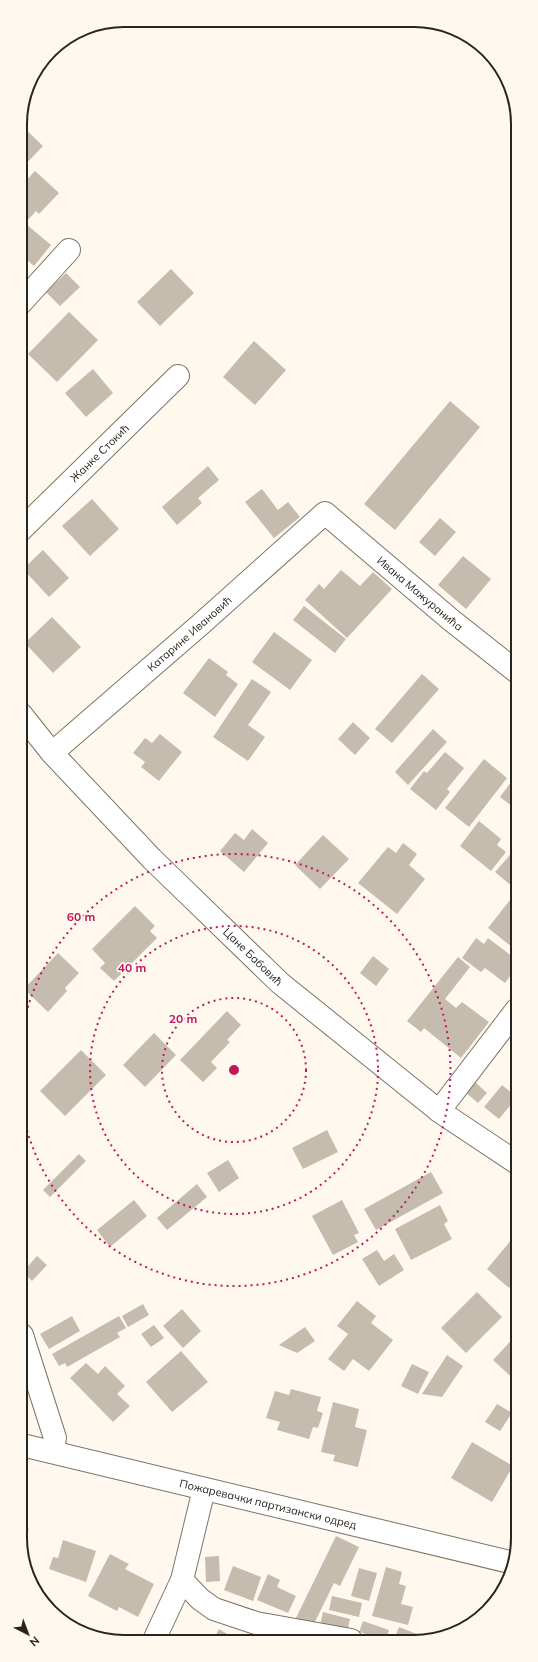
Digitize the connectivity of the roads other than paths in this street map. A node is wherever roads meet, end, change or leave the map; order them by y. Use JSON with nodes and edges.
{"nodes":[{"id":1,"x":69,"y":250,"type":"dead end"},
{"id":2,"x":27,"y":296,"type":"edge"},
{"id":3,"x":178,"y":376,"type":"dead end"},
{"id":4,"x":325,"y":513,"type":"joint"},
{"id":5,"x":27,"y":524,"type":"edge"},
{"id":6,"x":511,"y":667,"type":"edge"},
{"id":7,"x":27,"y":722,"type":"edge"},
{"id":8,"x":52,"y":753,"type":"junction"},
{"id":9,"x":511,"y":1016,"type":"edge"},
{"id":10,"x":439,"y":1111,"type":"junction"},
{"id":11,"x":511,"y":1159,"type":"edge"},
{"id":12,"x":27,"y":1351,"type":"edge"},
{"id":13,"x":27,"y":1446,"type":"edge"},
{"id":14,"x":52,"y":1452,"type":"junction"},
{"id":15,"x":204,"y":1489,"type":"junction"},
{"id":16,"x":508,"y":1562,"type":"edge"},
{"id":17,"x":182,"y":1580,"type":"junction"},
{"id":18,"x":156,"y":1635,"type":"edge"},
{"id":19,"x":321,"y":1635,"type":"edge"}],
"edges":[{"from":1,"to":2,"type":"street"},
{"from":3,"to":5,"type":"street","name":"Жанке Стокић"},
{"from":4,"to":6,"type":"street","name":"Ивана Мажуранића"},
{"from":4,"to":8,"type":"street","name":"Катарине Ивановић"},
{"from":7,"to":8,"type":"street","name":"Цане Бабовић"},
{"from":8,"to":10,"type":"street","name":"Цане Бабовић"},
{"from":9,"to":10,"type":"street"},
{"from":10,"to":11,"type":"street","name":"Цане Бабовић"},
{"from":12,"to":14,"type":"street"},
{"from":13,"to":14,"type":"street","name":"Пожаревачки партизански одред"},
{"from":14,"to":15,"type":"street","name":"Пожаревачки партизански одред"},
{"from":15,"to":16,"type":"street","name":"Пожаревачки партизански одред"},
{"from":15,"to":17,"type":"street"},
{"from":17,"to":18,"type":"street"},
{"from":17,"to":19,"type":"street"}]}
